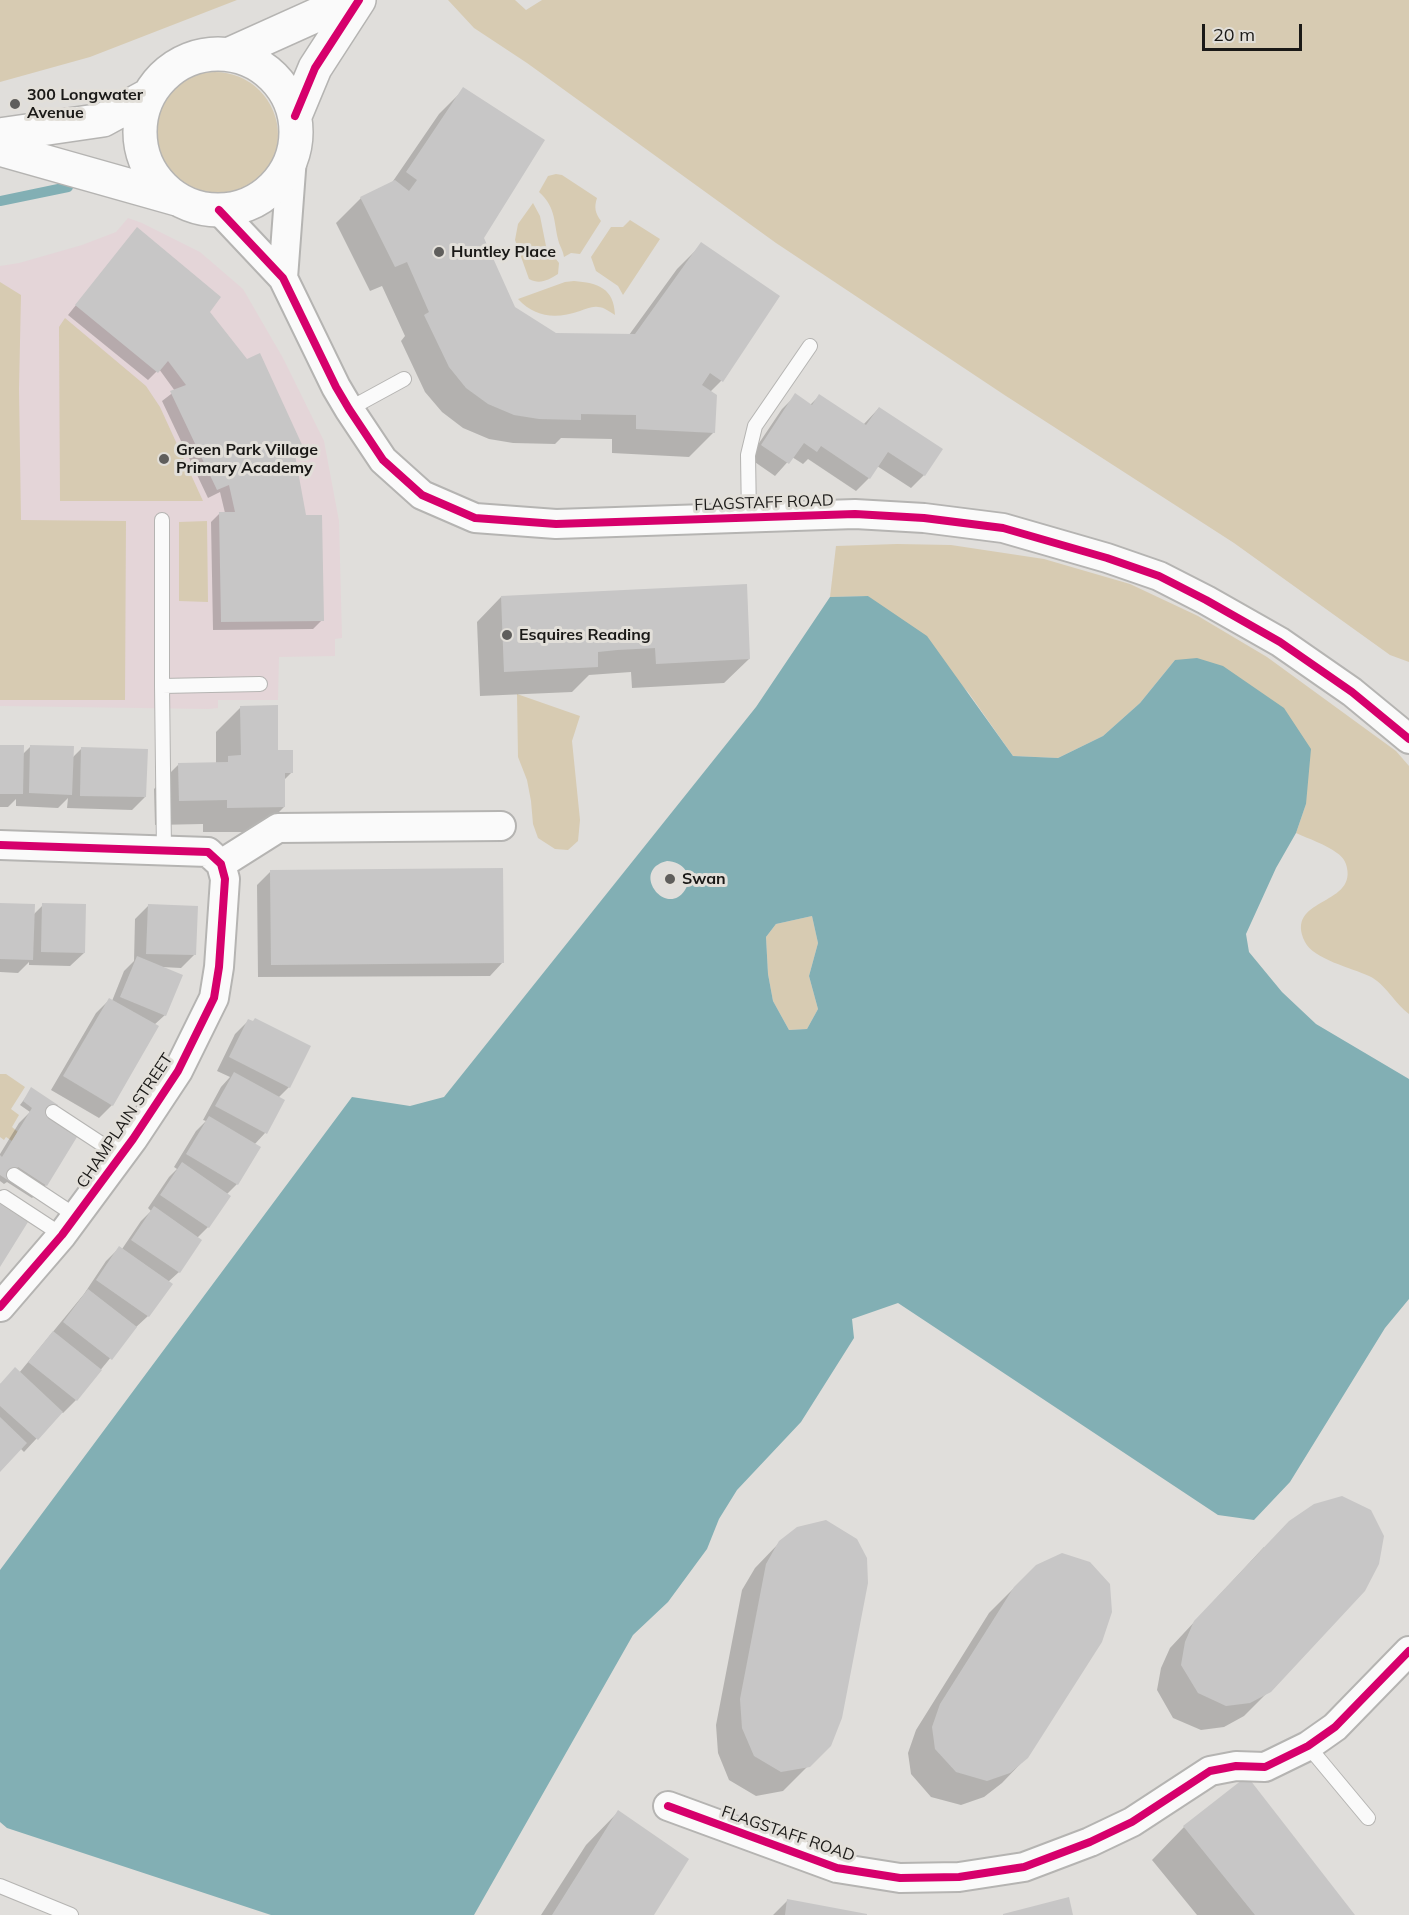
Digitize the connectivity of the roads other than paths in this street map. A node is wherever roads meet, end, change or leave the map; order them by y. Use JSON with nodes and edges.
{"nodes":[{"id":1,"x":350,"y":0,"type":"edge"},
{"id":2,"x":359,"y":0,"type":"edge"},
{"id":3,"x":230,"y":54,"type":"junction"},
{"id":4,"x":149,"y":95,"type":"junction"},
{"id":5,"x":295,"y":116,"type":"junction"},
{"id":6,"x":0,"y":135,"type":"edge"},
{"id":7,"x":0,"y":149,"type":"edge"},
{"id":8,"x":292,"y":157,"type":"junction"},
{"id":9,"x":177,"y":199,"type":"junction"},
{"id":10,"x":219,"y":210,"type":"junction"},
{"id":11,"x":283,"y":278,"type":"junction"},
{"id":12,"x":810,"y":346,"type":"dead end"},
{"id":13,"x":404,"y":378,"type":"dead end"},
{"id":14,"x":349,"y":409,"type":"junction"},
{"id":15,"x":749,"y":517,"type":"junction"},
{"id":16,"x":162,"y":520,"type":"dead end"},
{"id":17,"x":260,"y":684,"type":"dead end"},
{"id":18,"x":162,"y":686,"type":"junction"},
{"id":19,"x":1409,"y":739,"type":"edge"},
{"id":20,"x":501,"y":826,"type":"dead end"},
{"id":21,"x":0,"y":845,"type":"edge"},
{"id":22,"x":164,"y":851,"type":"junction"},
{"id":23,"x":221,"y":864,"type":"junction"},
{"id":24,"x":53,"y":1112,"type":"dead end"},
{"id":25,"x":120,"y":1156,"type":"junction"},
{"id":26,"x":14,"y":1175,"type":"dead end"},
{"id":27,"x":4,"y":1197,"type":"dead end"},
{"id":28,"x":69,"y":1225,"type":"junction"},
{"id":29,"x":5,"y":1295,"type":"edge"},
{"id":30,"x":1409,"y":1651,"type":"edge"},
{"id":31,"x":1308,"y":1746,"type":"junction"},
{"id":32,"x":668,"y":1806,"type":"dead end"},
{"id":33,"x":1368,"y":1818,"type":"dead end"},
{"id":34,"x":0,"y":1886,"type":"edge"},
{"id":35,"x":71,"y":1915,"type":"edge"}],
"edges":[{"from":1,"to":3,"type":"street"},
{"from":2,"to":5,"type":"street"},
{"from":3,"to":4,"type":"street"},
{"from":3,"to":5,"type":"street"},
{"from":4,"to":6,"type":"street"},
{"from":4,"to":9,"type":"street"},
{"from":5,"to":8,"type":"street"},
{"from":7,"to":9,"type":"street"},
{"from":8,"to":10,"type":"street"},
{"from":8,"to":11,"type":"street"},
{"from":9,"to":10,"type":"street"},
{"from":10,"to":11,"type":"street","name":"FLAGSTAFF ROAD"},
{"from":11,"to":14,"type":"street","name":"FLAGSTAFF ROAD"},
{"from":12,"to":15,"type":"lane"},
{"from":13,"to":14,"type":"lane"},
{"from":14,"to":15,"type":"street","name":"FLAGSTAFF ROAD"},
{"from":15,"to":19,"type":"street","name":"FLAGSTAFF ROAD"},
{"from":16,"to":18,"type":"lane"},
{"from":17,"to":18,"type":"lane"},
{"from":18,"to":22,"type":"lane"},
{"from":20,"to":23,"type":"street"},
{"from":21,"to":22,"type":"street"},
{"from":22,"to":23,"type":"street"},
{"from":23,"to":25,"type":"street","name":"CHAMPLAIN STREET"},
{"from":24,"to":25,"type":"lane"},
{"from":25,"to":28,"type":"street","name":"CHAMPLAIN STREET"},
{"from":26,"to":28,"type":"lane"},
{"from":27,"to":28,"type":"lane"},
{"from":28,"to":29,"type":"street","name":"CHAMPLAIN STREET"},
{"from":30,"to":31,"type":"street","name":"FLAGSTAFF ROAD"},
{"from":31,"to":32,"type":"street","name":"FLAGSTAFF ROAD"},
{"from":31,"to":33,"type":"lane"},
{"from":34,"to":35,"type":"lane"}]}
